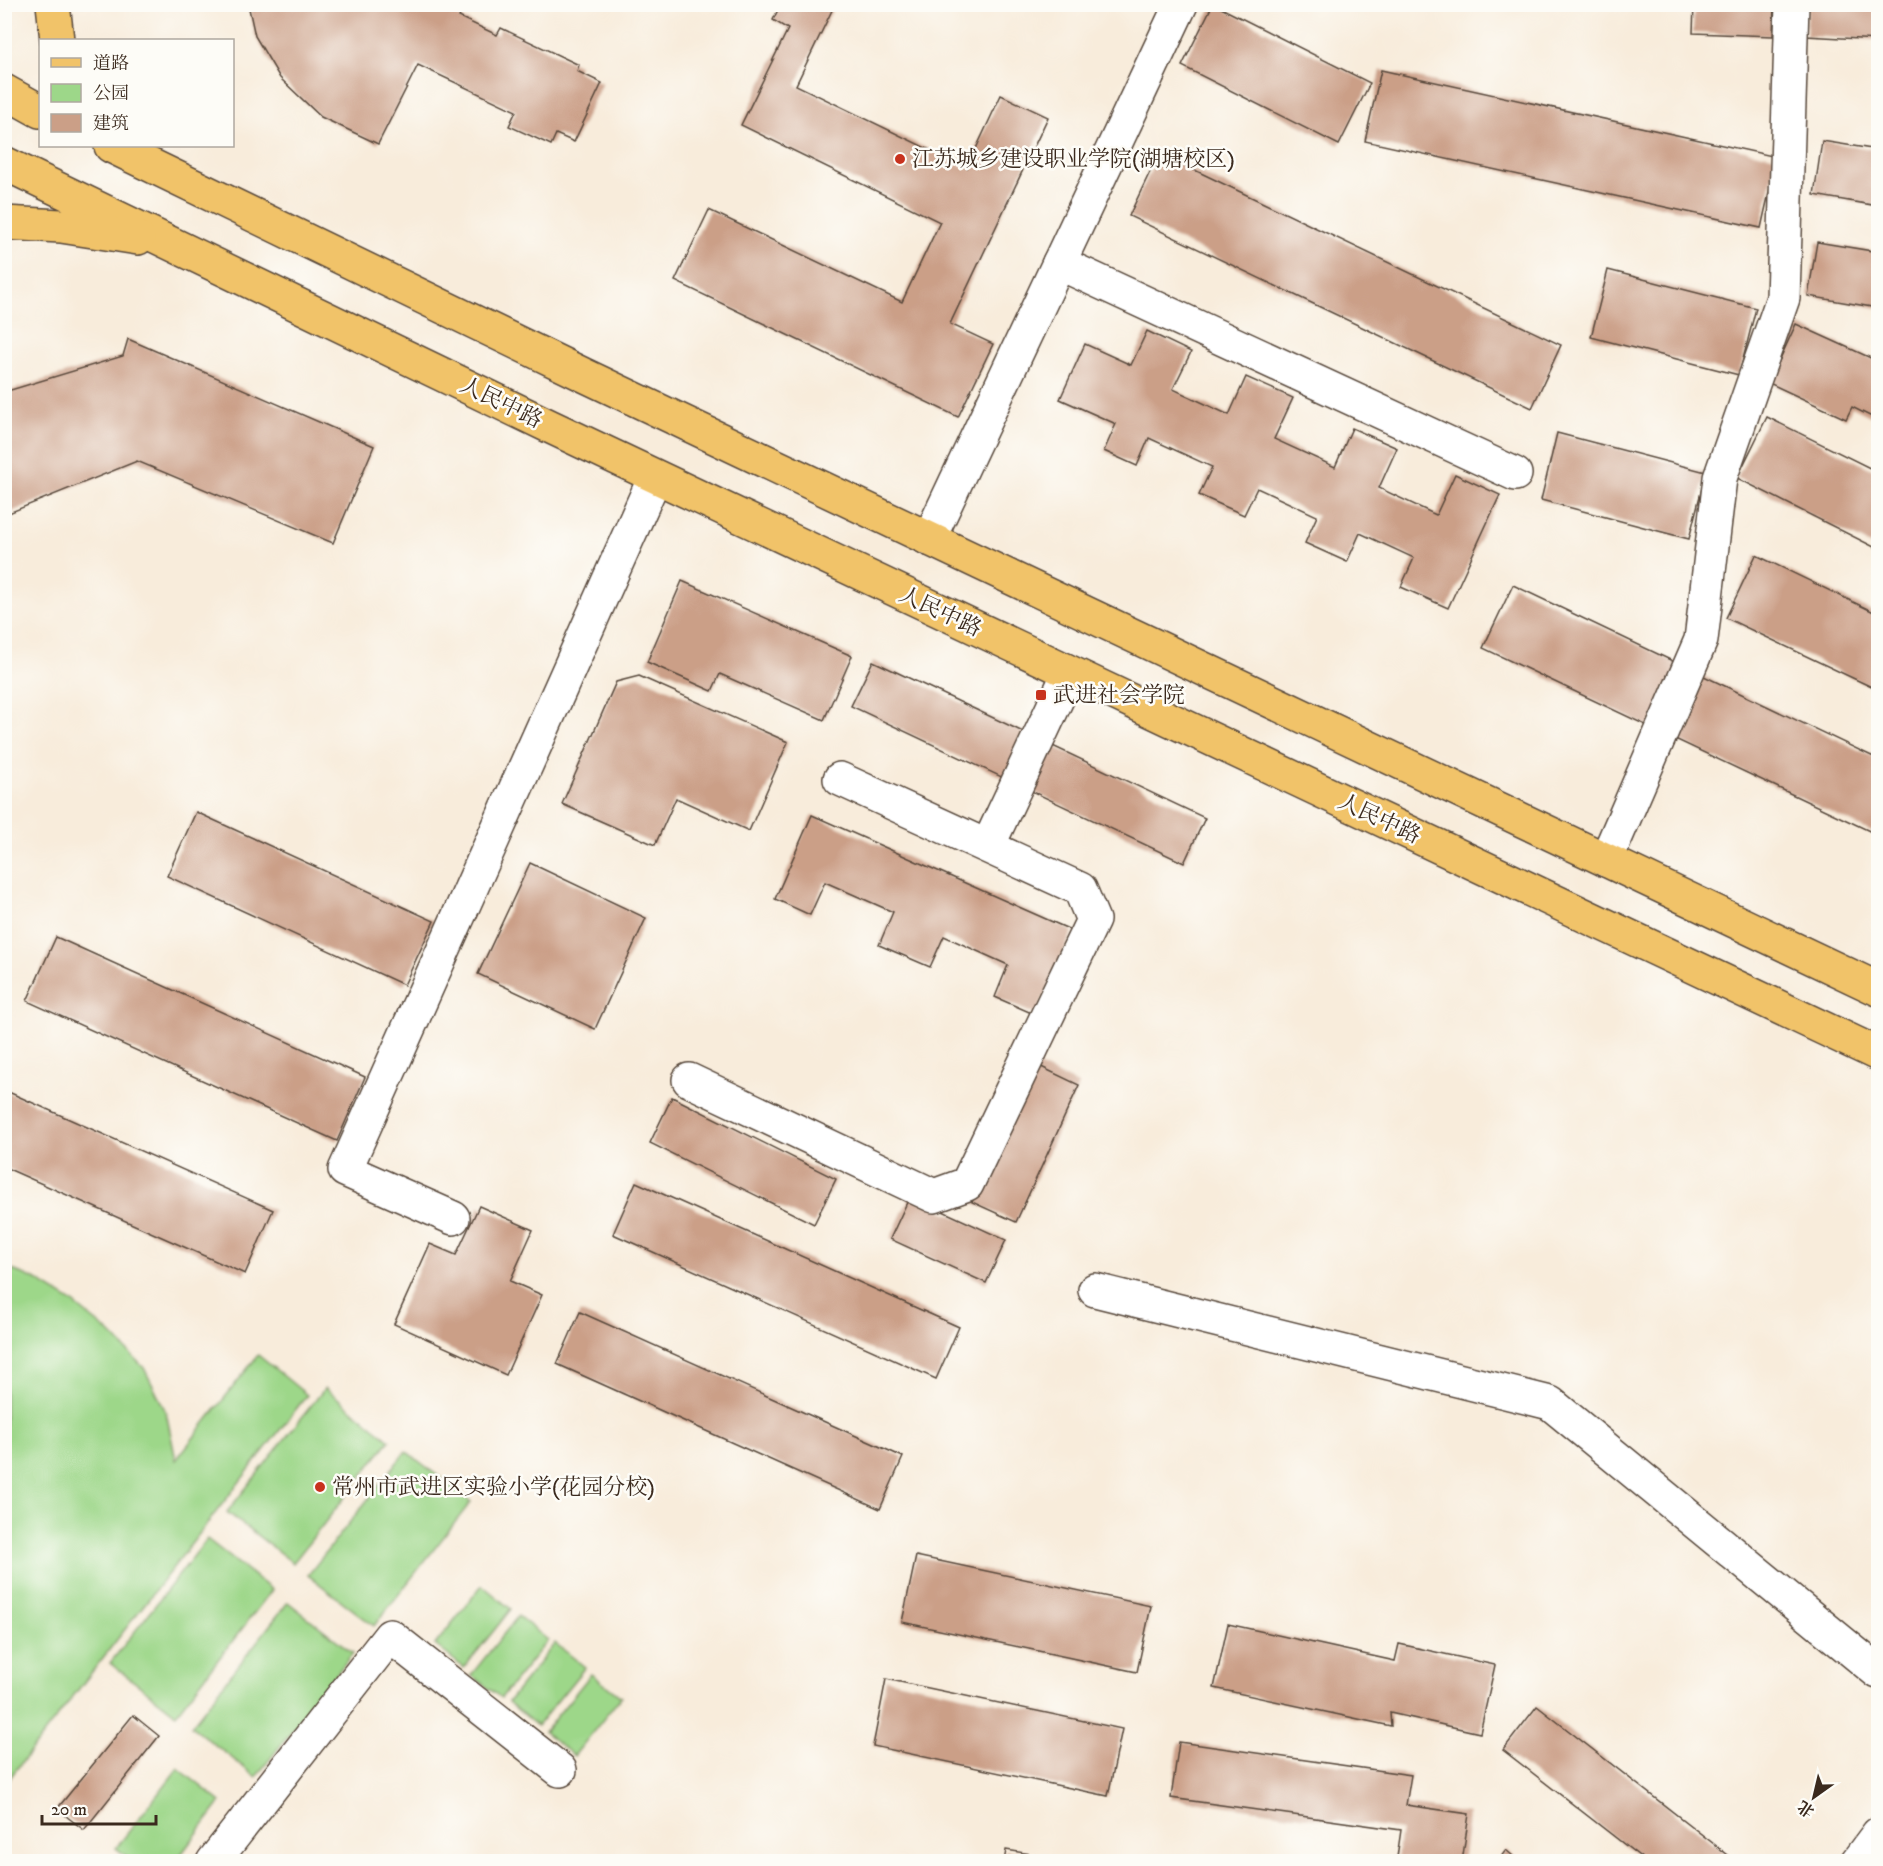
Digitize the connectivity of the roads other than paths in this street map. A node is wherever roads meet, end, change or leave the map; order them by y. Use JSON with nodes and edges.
{"nodes":[{"id":1,"x":53,"y":4,"type":"edge"},
{"id":2,"x":1181,"y":4,"type":"edge"},
{"id":3,"x":1792,"y":4,"type":"edge"},
{"id":4,"x":57,"y":39,"type":"edge"},
{"id":5,"x":4,"y":91,"type":"edge"},
{"id":6,"x":39,"y":110,"type":"edge"},
{"id":7,"x":113,"y":147,"type":"edge"},
{"id":8,"x":137,"y":147,"type":"edge"},
{"id":9,"x":4,"y":163,"type":"edge"},
{"id":10,"x":198,"y":188,"type":"junction"},
{"id":11,"x":4,"y":223,"type":"edge"},
{"id":12,"x":172,"y":244,"type":"junction"},
{"id":13,"x":1059,"y":263,"type":"junction"},
{"id":14,"x":1515,"y":474,"type":"dead end"},
{"id":15,"x":655,"y":477,"type":"junction"},
{"id":16,"x":929,"y":539,"type":"junction"},
{"id":17,"x":1069,"y":673,"type":"junction"},
{"id":18,"x":840,"y":779,"type":"dead end"},
{"id":19,"x":987,"y":846,"type":"junction"},
{"id":20,"x":1606,"y":860,"type":"junction"},
{"id":21,"x":1878,"y":989,"type":"edge"},
{"id":22,"x":1878,"y":1054,"type":"edge"},
{"id":23,"x":689,"y":1080,"type":"dead end"},
{"id":24,"x":453,"y":1218,"type":"dead end"},
{"id":25,"x":1095,"y":1290,"type":"dead end"},
{"id":26,"x":1878,"y":1672,"type":"edge"},
{"id":27,"x":560,"y":1770,"type":"dead end"},
{"id":28,"x":213,"y":1862,"type":"edge"}],
"edges":[{"from":1,"to":4,"type":"main road"},
{"from":2,"to":13,"type":"lane"},
{"from":3,"to":20,"type":"lane"},
{"from":5,"to":6,"type":"main road"},
{"from":7,"to":10,"type":"main road"},
{"from":8,"to":10,"type":"main road"},
{"from":9,"to":12,"type":"main road","name":"人民中路"},
{"from":10,"to":16,"type":"main road"},
{"from":11,"to":12,"type":"main road"},
{"from":12,"to":15,"type":"main road","name":"人民中路"},
{"from":13,"to":14,"type":"lane"},
{"from":13,"to":16,"type":"lane"},
{"from":15,"to":17,"type":"main road","name":"人民中路"},
{"from":15,"to":24,"type":"lane"},
{"from":16,"to":20,"type":"main road"},
{"from":17,"to":19,"type":"lane"},
{"from":17,"to":22,"type":"main road","name":"人民中路"},
{"from":18,"to":19,"type":"lane"},
{"from":19,"to":23,"type":"lane"},
{"from":20,"to":21,"type":"main road"},
{"from":25,"to":26,"type":"lane"},
{"from":27,"to":28,"type":"lane"}]}
